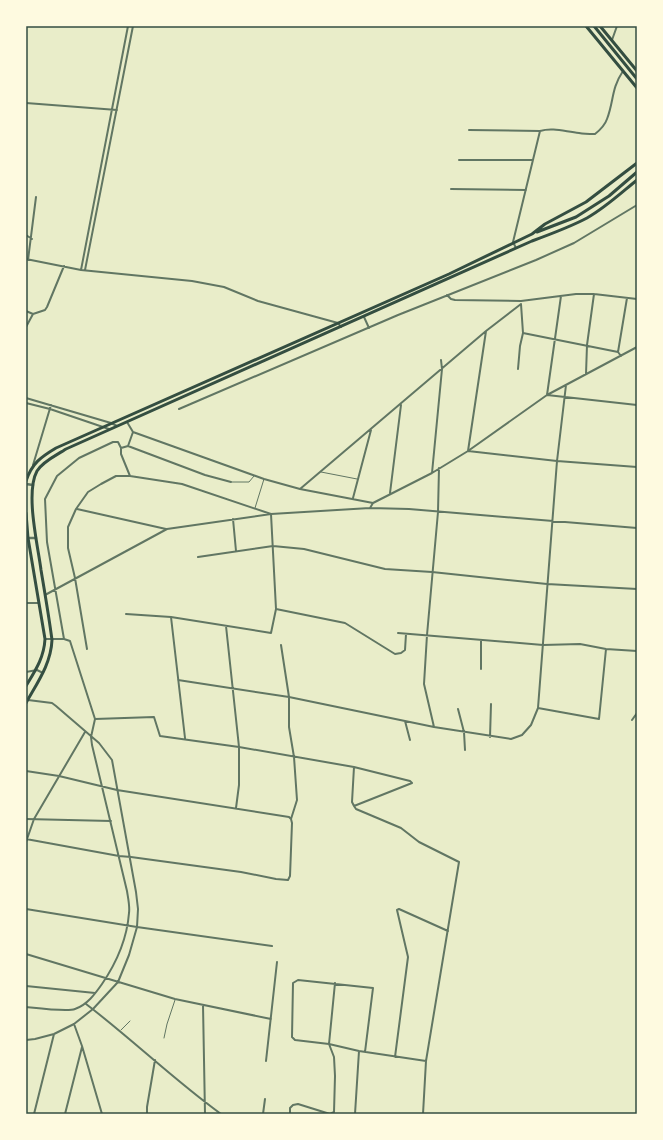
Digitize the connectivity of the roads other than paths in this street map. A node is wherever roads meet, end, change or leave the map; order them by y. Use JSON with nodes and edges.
{"nodes":[{"id":1,"x":128,"y":26,"type":"edge"},
{"id":2,"x":133,"y":26,"type":"edge"},
{"id":3,"x":586,"y":26,"type":"edge"},
{"id":4,"x":594,"y":26,"type":"edge"},
{"id":5,"x":600,"y":26,"type":"edge"},
{"id":6,"x":617,"y":26,"type":"edge"},
{"id":7,"x":612,"y":40,"type":"junction"},
{"id":8,"x":623,"y":71,"type":"junction"},
{"id":9,"x":637,"y":71,"type":"edge"},
{"id":10,"x":637,"y":79,"type":"edge"},
{"id":11,"x":637,"y":88,"type":"edge"},
{"id":12,"x":26,"y":102,"type":"edge"},
{"id":13,"x":112,"y":109,"type":"junction"},
{"id":14,"x":116,"y":110,"type":"junction"},
{"id":15,"x":469,"y":130,"type":"dead end"},
{"id":16,"x":540,"y":131,"type":"junction"},
{"id":17,"x":459,"y":160,"type":"dead end"},
{"id":18,"x":533,"y":160,"type":"junction"},
{"id":19,"x":637,"y":163,"type":"edge"},
{"id":20,"x":101,"y":165,"type":"junction"},
{"id":21,"x":106,"y":165,"type":"junction"},
{"id":22,"x":637,"y":172,"type":"edge"},
{"id":23,"x":637,"y":180,"type":"edge"},
{"id":24,"x":451,"y":189,"type":"dead end"},
{"id":25,"x":526,"y":190,"type":"junction"},
{"id":26,"x":36,"y":197,"type":"dead end"},
{"id":27,"x":637,"y":205,"type":"edge"},
{"id":28,"x":532,"y":234,"type":"junction"},
{"id":29,"x":26,"y":235,"type":"edge"},
{"id":30,"x":32,"y":239,"type":"junction"},
{"id":31,"x":513,"y":242,"type":"junction"},
{"id":32,"x":516,"y":248,"type":"junction"},
{"id":33,"x":27,"y":260,"type":"edge"},
{"id":34,"x":64,"y":266,"type":"junction"},
{"id":35,"x":81,"y":270,"type":"junction"},
{"id":36,"x":85,"y":270,"type":"junction"},
{"id":37,"x":594,"y":294,"type":"junction"},
{"id":38,"x":447,"y":295,"type":"junction"},
{"id":39,"x":561,"y":296,"type":"junction"},
{"id":40,"x":627,"y":298,"type":"junction"},
{"id":41,"x":637,"y":299,"type":"edge"},
{"id":42,"x":521,"y":302,"type":"junction"},
{"id":43,"x":26,"y":311,"type":"edge"},
{"id":44,"x":33,"y":314,"type":"junction"},
{"id":45,"x":364,"y":317,"type":"junction"},
{"id":46,"x":338,"y":323,"type":"junction"},
{"id":47,"x":26,"y":327,"type":"edge"},
{"id":48,"x":341,"y":327,"type":"junction"},
{"id":49,"x":369,"y":328,"type":"junction"},
{"id":50,"x":486,"y":331,"type":"junction"},
{"id":51,"x":523,"y":333,"type":"junction"},
{"id":52,"x":554,"y":338,"type":"junction"},
{"id":53,"x":587,"y":345,"type":"junction"},
{"id":54,"x":637,"y":347,"type":"edge"},
{"id":55,"x":618,"y":352,"type":"junction"},
{"id":56,"x":621,"y":356,"type":"junction"},
{"id":57,"x":441,"y":360,"type":"dead end"},
{"id":58,"x":518,"y":368,"type":"dead end"},
{"id":59,"x":442,"y":369,"type":"junction"},
{"id":60,"x":586,"y":374,"type":"junction"},
{"id":61,"x":566,"y":385,"type":"junction"},
{"id":62,"x":547,"y":395,"type":"junction"},
{"id":63,"x":26,"y":398,"type":"edge"},
{"id":64,"x":564,"y":398,"type":"junction"},
{"id":65,"x":26,"y":403,"type":"edge"},
{"id":66,"x":401,"y":403,"type":"junction"},
{"id":67,"x":51,"y":405,"type":"junction"},
{"id":68,"x":637,"y":405,"type":"edge"},
{"id":69,"x":50,"y":409,"type":"junction"},
{"id":70,"x":179,"y":409,"type":"dead end"},
{"id":71,"x":124,"y":417,"type":"junction"},
{"id":72,"x":128,"y":422,"type":"junction"},
{"id":73,"x":111,"y":423,"type":"junction"},
{"id":74,"x":103,"y":426,"type":"junction"},
{"id":75,"x":118,"y":427,"type":"junction"},
{"id":76,"x":372,"y":429,"type":"junction"},
{"id":77,"x":110,"y":430,"type":"junction"},
{"id":78,"x":94,"y":431,"type":"junction"},
{"id":79,"x":133,"y":432,"type":"junction"},
{"id":80,"x":97,"y":436,"type":"junction"},
{"id":81,"x":128,"y":446,"type":"junction"},
{"id":82,"x":121,"y":448,"type":"junction"},
{"id":83,"x":468,"y":451,"type":"junction"},
{"id":84,"x":557,"y":461,"type":"junction"},
{"id":85,"x":32,"y":466,"type":"junction"},
{"id":86,"x":439,"y":468,"type":"junction"},
{"id":87,"x":637,"y":468,"type":"edge"},
{"id":88,"x":320,"y":472,"type":"junction"},
{"id":89,"x":432,"y":473,"type":"junction"},
{"id":90,"x":130,"y":476,"type":"junction"},
{"id":91,"x":255,"y":476,"type":"junction"},
{"id":92,"x":264,"y":479,"type":"junction"},
{"id":93,"x":358,"y":479,"type":"junction"},
{"id":94,"x":26,"y":482,"type":"edge"},
{"id":95,"x":231,"y":482,"type":"joint"},
{"id":96,"x":33,"y":485,"type":"junction"},
{"id":97,"x":300,"y":490,"type":"junction"},
{"id":98,"x":390,"y":493,"type":"junction"},
{"id":99,"x":353,"y":498,"type":"junction"},
{"id":100,"x":373,"y":503,"type":"junction"},
{"id":101,"x":370,"y":508,"type":"junction"},
{"id":102,"x":76,"y":509,"type":"junction"},
{"id":103,"x":255,"y":509,"type":"junction"},
{"id":104,"x":438,"y":512,"type":"junction"},
{"id":105,"x":26,"y":513,"type":"edge"},
{"id":106,"x":271,"y":514,"type":"junction"},
{"id":107,"x":233,"y":519,"type":"junction"},
{"id":108,"x":553,"y":522,"type":"junction"},
{"id":109,"x":637,"y":528,"type":"edge"},
{"id":110,"x":168,"y":529,"type":"junction"},
{"id":111,"x":27,"y":538,"type":"edge"},
{"id":112,"x":36,"y":538,"type":"junction"},
{"id":113,"x":273,"y":546,"type":"junction"},
{"id":114,"x":236,"y":551,"type":"junction"},
{"id":115,"x":198,"y":557,"type":"dead end"},
{"id":116,"x":432,"y":572,"type":"junction"},
{"id":117,"x":75,"y":578,"type":"junction"},
{"id":118,"x":547,"y":584,"type":"junction"},
{"id":119,"x":637,"y":589,"type":"edge"},
{"id":120,"x":55,"y":590,"type":"junction"},
{"id":121,"x":45,"y":595,"type":"junction"},
{"id":122,"x":26,"y":603,"type":"edge"},
{"id":123,"x":38,"y":603,"type":"junction"},
{"id":124,"x":276,"y":609,"type":"junction"},
{"id":125,"x":126,"y":614,"type":"dead end"},
{"id":126,"x":172,"y":617,"type":"junction"},
{"id":127,"x":226,"y":626,"type":"junction"},
{"id":128,"x":398,"y":633,"type":"dead end"},
{"id":129,"x":406,"y":634,"type":"junction"},
{"id":130,"x":427,"y":635,"type":"junction"},
{"id":131,"x":45,"y":639,"type":"junction"},
{"id":132,"x":64,"y":639,"type":"junction"},
{"id":133,"x":52,"y":640,"type":"junction"},
{"id":134,"x":481,"y":641,"type":"junction"},
{"id":135,"x":281,"y":645,"type":"dead end"},
{"id":136,"x":543,"y":645,"type":"junction"},
{"id":137,"x":87,"y":649,"type":"dead end"},
{"id":138,"x":606,"y":649,"type":"junction"},
{"id":139,"x":637,"y":651,"type":"edge"},
{"id":140,"x":481,"y":669,"type":"dead end"},
{"id":141,"x":36,"y":670,"type":"junction"},
{"id":142,"x":26,"y":672,"type":"edge"},
{"id":143,"x":43,"y":673,"type":"junction"},
{"id":144,"x":178,"y":680,"type":"junction"},
{"id":145,"x":26,"y":685,"type":"edge"},
{"id":146,"x":34,"y":688,"type":"junction"},
{"id":147,"x":232,"y":688,"type":"junction"},
{"id":148,"x":289,"y":697,"type":"junction"},
{"id":149,"x":27,"y":702,"type":"edge"},
{"id":150,"x":491,"y":704,"type":"dead end"},
{"id":151,"x":538,"y":708,"type":"junction"},
{"id":152,"x":458,"y":709,"type":"dead end"},
{"id":153,"x":637,"y":713,"type":"edge"},
{"id":154,"x":95,"y":719,"type":"junction"},
{"id":155,"x":632,"y":720,"type":"dead end"},
{"id":156,"x":405,"y":721,"type":"junction"},
{"id":157,"x":434,"y":727,"type":"junction"},
{"id":158,"x":85,"y":732,"type":"junction"},
{"id":159,"x":464,"y":732,"type":"junction"},
{"id":160,"x":91,"y":737,"type":"junction"},
{"id":161,"x":490,"y":737,"type":"junction"},
{"id":162,"x":184,"y":738,"type":"junction"},
{"id":163,"x":410,"y":740,"type":"dead end"},
{"id":164,"x":239,"y":747,"type":"junction"},
{"id":165,"x":465,"y":750,"type":"dead end"},
{"id":166,"x":294,"y":757,"type":"junction"},
{"id":167,"x":354,"y":767,"type":"junction"},
{"id":168,"x":26,"y":771,"type":"edge"},
{"id":169,"x":59,"y":776,"type":"junction"},
{"id":170,"x":103,"y":786,"type":"junction"},
{"id":171,"x":117,"y":790,"type":"junction"},
{"id":172,"x":354,"y":806,"type":"junction"},
{"id":173,"x":236,"y":808,"type":"junction"},
{"id":174,"x":26,"y":819,"type":"edge"},
{"id":175,"x":34,"y":819,"type":"junction"},
{"id":176,"x":291,"y":819,"type":"junction"},
{"id":177,"x":111,"y":821,"type":"junction"},
{"id":178,"x":27,"y":839,"type":"edge"},
{"id":179,"x":26,"y":842,"type":"edge"},
{"id":180,"x":119,"y":856,"type":"junction"},
{"id":181,"x":131,"y":857,"type":"junction"},
{"id":182,"x":26,"y":909,"type":"edge"},
{"id":183,"x":127,"y":925,"type":"junction"},
{"id":184,"x":137,"y":927,"type":"junction"},
{"id":185,"x":448,"y":931,"type":"junction"},
{"id":186,"x":272,"y":946,"type":"dead end"},
{"id":187,"x":26,"y":954,"type":"edge"},
{"id":188,"x":276,"y":962,"type":"dead end"},
{"id":189,"x":106,"y":978,"type":"junction"},
{"id":190,"x":118,"y":982,"type":"junction"},
{"id":191,"x":335,"y":983,"type":"junction"},
{"id":192,"x":26,"y":986,"type":"edge"},
{"id":193,"x":95,"y":993,"type":"junction"},
{"id":194,"x":175,"y":999,"type":"junction"},
{"id":195,"x":85,"y":1003,"type":"junction"},
{"id":196,"x":203,"y":1005,"type":"junction"},
{"id":197,"x":26,"y":1007,"type":"edge"},
{"id":198,"x":93,"y":1009,"type":"junction"},
{"id":199,"x":272,"y":1020,"type":"junction"},
{"id":200,"x":130,"y":1021,"type":"dead end"},
{"id":201,"x":74,"y":1024,"type":"junction"},
{"id":202,"x":121,"y":1031,"type":"junction"},
{"id":203,"x":54,"y":1034,"type":"junction"},
{"id":204,"x":164,"y":1038,"type":"dead end"},
{"id":205,"x":26,"y":1040,"type":"edge"},
{"id":206,"x":329,"y":1044,"type":"junction"},
{"id":207,"x":82,"y":1046,"type":"junction"},
{"id":208,"x":360,"y":1052,"type":"junction"},
{"id":209,"x":365,"y":1052,"type":"junction"},
{"id":210,"x":396,"y":1057,"type":"junction"},
{"id":211,"x":155,"y":1060,"type":"junction"},
{"id":212,"x":266,"y":1061,"type":"dead end"},
{"id":213,"x":426,"y":1061,"type":"junction"},
{"id":214,"x":265,"y":1099,"type":"dead end"},
{"id":215,"x":204,"y":1102,"type":"junction"},
{"id":216,"x":320,"y":1110,"type":"junction"},
{"id":217,"x":34,"y":1114,"type":"edge"},
{"id":218,"x":65,"y":1114,"type":"edge"},
{"id":219,"x":102,"y":1114,"type":"edge"},
{"id":220,"x":147,"y":1114,"type":"edge"},
{"id":221,"x":205,"y":1114,"type":"edge"},
{"id":222,"x":221,"y":1114,"type":"edge"},
{"id":223,"x":263,"y":1114,"type":"edge"},
{"id":224,"x":290,"y":1114,"type":"edge"},
{"id":225,"x":320,"y":1114,"type":"edge"},
{"id":226,"x":355,"y":1114,"type":"edge"},
{"id":227,"x":423,"y":1114,"type":"edge"}],
"edges":[{"from":1,"to":13,"type":"street"},
{"from":2,"to":14,"type":"street"},
{"from":3,"to":8,"type":"main road"},
{"from":4,"to":10,"type":"main road"},
{"from":5,"to":7,"type":"main road"},
{"from":6,"to":7,"type":"street"},
{"from":7,"to":9,"type":"main road"},
{"from":8,"to":11,"type":"main road"},
{"from":8,"to":16,"type":"street"},
{"from":12,"to":13,"type":"street"},
{"from":13,"to":14,"type":"street"},
{"from":13,"to":20,"type":"street"},
{"from":14,"to":21,"type":"street"},
{"from":15,"to":16,"type":"street"},
{"from":16,"to":18,"type":"street"},
{"from":17,"to":18,"type":"street"},
{"from":18,"to":25,"type":"street"},
{"from":19,"to":28,"type":"main road"},
{"from":20,"to":21,"type":"street"},
{"from":20,"to":35,"type":"street"},
{"from":21,"to":36,"type":"street"},
{"from":22,"to":28,"type":"main road"},
{"from":23,"to":32,"type":"main road"},
{"from":24,"to":25,"type":"street"},
{"from":25,"to":31,"type":"street"},
{"from":26,"to":30,"type":"street"},
{"from":27,"to":38,"type":"street"},
{"from":28,"to":31,"type":"main road"},
{"from":29,"to":30,"type":"street"},
{"from":30,"to":33,"type":"street"},
{"from":31,"to":32,"type":"street"},
{"from":31,"to":46,"type":"main road"},
{"from":32,"to":45,"type":"main road"},
{"from":33,"to":34,"type":"street"},
{"from":34,"to":35,"type":"street"},
{"from":34,"to":44,"type":"street"},
{"from":35,"to":36,"type":"street"},
{"from":36,"to":46,"type":"street"},
{"from":37,"to":39,"type":"street"},
{"from":37,"to":40,"type":"street"},
{"from":37,"to":53,"type":"street"},
{"from":38,"to":42,"type":"street"},
{"from":38,"to":49,"type":"street"},
{"from":39,"to":42,"type":"street"},
{"from":39,"to":52,"type":"street"},
{"from":40,"to":41,"type":"street"},
{"from":40,"to":55,"type":"street"},
{"from":42,"to":50,"type":"street"},
{"from":42,"to":51,"type":"street"},
{"from":43,"to":44,"type":"street"},
{"from":44,"to":47,"type":"street"},
{"from":45,"to":48,"type":"main road"},
{"from":45,"to":49,"type":"street"},
{"from":46,"to":48,"type":"street"},
{"from":46,"to":71,"type":"main road"},
{"from":48,"to":72,"type":"main road"},
{"from":49,"to":70,"type":"street"},
{"from":50,"to":59,"type":"street"},
{"from":50,"to":83,"type":"street"},
{"from":51,"to":52,"type":"street"},
{"from":51,"to":58,"type":"street"},
{"from":52,"to":53,"type":"street"},
{"from":52,"to":62,"type":"street"},
{"from":53,"to":55,"type":"street"},
{"from":53,"to":60,"type":"street"},
{"from":54,"to":56,"type":"street"},
{"from":55,"to":56,"type":"street"},
{"from":56,"to":60,"type":"street"},
{"from":57,"to":59,"type":"street"},
{"from":59,"to":66,"type":"street"},
{"from":59,"to":89,"type":"street"},
{"from":60,"to":61,"type":"street"},
{"from":61,"to":62,"type":"street"},
{"from":61,"to":64,"type":"street"},
{"from":62,"to":64,"type":"street"},
{"from":62,"to":83,"type":"street"},
{"from":63,"to":67,"type":"street"},
{"from":64,"to":68,"type":"street"},
{"from":64,"to":84,"type":"street"},
{"from":65,"to":69,"type":"street"},
{"from":66,"to":76,"type":"street"},
{"from":66,"to":98,"type":"street"},
{"from":67,"to":69,"type":"street"},
{"from":67,"to":73,"type":"street"},
{"from":69,"to":74,"type":"street"},
{"from":69,"to":85,"type":"street"},
{"from":71,"to":72,"type":"street"},
{"from":71,"to":73,"type":"main road"},
{"from":72,"to":75,"type":"main road"},
{"from":72,"to":79,"type":"street"},
{"from":73,"to":74,"type":"main road"},
{"from":73,"to":75,"type":"street"},
{"from":74,"to":77,"type":"street"},
{"from":74,"to":78,"type":"main road"},
{"from":75,"to":77,"type":"main road"},
{"from":76,"to":88,"type":"street"},
{"from":76,"to":93,"type":"street"},
{"from":77,"to":80,"type":"main road"},
{"from":78,"to":80,"type":"main road"},
{"from":78,"to":85,"type":"main road"},
{"from":79,"to":81,"type":"street"},
{"from":79,"to":91,"type":"street"},
{"from":80,"to":96,"type":"main road"},
{"from":81,"to":82,"type":"street"},
{"from":81,"to":95,"type":"street"},
{"from":82,"to":90,"type":"street"},
{"from":82,"to":120,"type":"street"},
{"from":83,"to":84,"type":"street"},
{"from":83,"to":86,"type":"street"},
{"from":84,"to":87,"type":"street"},
{"from":84,"to":108,"type":"street"},
{"from":85,"to":94,"type":"main road"},
{"from":86,"to":89,"type":"street"},
{"from":86,"to":104,"type":"street"},
{"from":88,"to":93,"type":"lane"},
{"from":88,"to":97,"type":"street"},
{"from":89,"to":98,"type":"street"},
{"from":90,"to":102,"type":"street"},
{"from":90,"to":103,"type":"street"},
{"from":91,"to":92,"type":"street"},
{"from":91,"to":95,"type":"lane"},
{"from":92,"to":97,"type":"street"},
{"from":92,"to":103,"type":"lane"},
{"from":93,"to":99,"type":"street"},
{"from":94,"to":96,"type":"street"},
{"from":96,"to":112,"type":"main road"},
{"from":97,"to":99,"type":"street"},
{"from":98,"to":100,"type":"street"},
{"from":99,"to":100,"type":"street"},
{"from":100,"to":101,"type":"street"},
{"from":101,"to":104,"type":"street"},
{"from":101,"to":106,"type":"street"},
{"from":102,"to":110,"type":"street"},
{"from":102,"to":117,"type":"street"},
{"from":103,"to":106,"type":"street"},
{"from":104,"to":108,"type":"street"},
{"from":104,"to":116,"type":"street"},
{"from":105,"to":111,"type":"main road"},
{"from":106,"to":107,"type":"street"},
{"from":106,"to":113,"type":"street"},
{"from":107,"to":110,"type":"street"},
{"from":107,"to":114,"type":"street"},
{"from":108,"to":109,"type":"street"},
{"from":108,"to":118,"type":"street"},
{"from":110,"to":117,"type":"street"},
{"from":111,"to":112,"type":"street"},
{"from":111,"to":123,"type":"main road"},
{"from":112,"to":121,"type":"main road"},
{"from":113,"to":114,"type":"street"},
{"from":113,"to":116,"type":"street"},
{"from":113,"to":124,"type":"street"},
{"from":114,"to":115,"type":"street"},
{"from":116,"to":118,"type":"street"},
{"from":116,"to":130,"type":"street"},
{"from":117,"to":120,"type":"street"},
{"from":117,"to":137,"type":"street"},
{"from":118,"to":119,"type":"street"},
{"from":118,"to":136,"type":"street"},
{"from":120,"to":121,"type":"street"},
{"from":120,"to":132,"type":"street"},
{"from":121,"to":133,"type":"main road"},
{"from":122,"to":123,"type":"street"},
{"from":123,"to":131,"type":"main road"},
{"from":124,"to":127,"type":"street"},
{"from":124,"to":129,"type":"street"},
{"from":125,"to":126,"type":"street"},
{"from":126,"to":127,"type":"street"},
{"from":126,"to":144,"type":"street"},
{"from":127,"to":147,"type":"street"},
{"from":128,"to":129,"type":"street"},
{"from":129,"to":130,"type":"street"},
{"from":130,"to":134,"type":"street"},
{"from":130,"to":157,"type":"street"},
{"from":131,"to":133,"type":"street"},
{"from":131,"to":141,"type":"main road"},
{"from":132,"to":133,"type":"street"},
{"from":132,"to":154,"type":"street"},
{"from":133,"to":143,"type":"main road"},
{"from":134,"to":136,"type":"street"},
{"from":134,"to":140,"type":"street"},
{"from":135,"to":148,"type":"street"},
{"from":136,"to":138,"type":"street"},
{"from":136,"to":151,"type":"street"},
{"from":138,"to":139,"type":"street"},
{"from":138,"to":151,"type":"street"},
{"from":141,"to":142,"type":"street"},
{"from":141,"to":143,"type":"street"},
{"from":141,"to":145,"type":"main road"},
{"from":143,"to":146,"type":"main road"},
{"from":144,"to":147,"type":"street"},
{"from":144,"to":162,"type":"street"},
{"from":145,"to":146,"type":"street"},
{"from":146,"to":149,"type":"main road"},
{"from":147,"to":148,"type":"street"},
{"from":147,"to":164,"type":"street"},
{"from":148,"to":156,"type":"street"},
{"from":148,"to":166,"type":"street"},
{"from":149,"to":158,"type":"street"},
{"from":150,"to":161,"type":"street"},
{"from":151,"to":161,"type":"street"},
{"from":152,"to":159,"type":"street"},
{"from":153,"to":155,"type":"street"},
{"from":154,"to":160,"type":"street"},
{"from":154,"to":162,"type":"street"},
{"from":156,"to":157,"type":"street"},
{"from":156,"to":163,"type":"street"},
{"from":157,"to":159,"type":"street"},
{"from":158,"to":160,"type":"street"},
{"from":158,"to":169,"type":"street"},
{"from":159,"to":161,"type":"street"},
{"from":159,"to":165,"type":"street"},
{"from":160,"to":170,"type":"street"},
{"from":160,"to":171,"type":"street"},
{"from":162,"to":164,"type":"street"},
{"from":164,"to":166,"type":"street"},
{"from":164,"to":173,"type":"street"},
{"from":166,"to":167,"type":"street"},
{"from":166,"to":176,"type":"street"},
{"from":167,"to":172,"type":"street"},
{"from":167,"to":172,"type":"street"},
{"from":168,"to":169,"type":"street"},
{"from":169,"to":170,"type":"street"},
{"from":169,"to":175,"type":"street"},
{"from":170,"to":171,"type":"street"},
{"from":170,"to":177,"type":"street"},
{"from":171,"to":173,"type":"street"},
{"from":171,"to":181,"type":"street"},
{"from":172,"to":185,"type":"street"},
{"from":173,"to":176,"type":"street"},
{"from":174,"to":175,"type":"street"},
{"from":175,"to":177,"type":"street"},
{"from":175,"to":178,"type":"street"},
{"from":176,"to":181,"type":"street"},
{"from":177,"to":180,"type":"street"},
{"from":178,"to":179,"type":"street"},
{"from":178,"to":180,"type":"street"},
{"from":180,"to":181,"type":"street"},
{"from":180,"to":183,"type":"street"},
{"from":181,"to":184,"type":"street"},
{"from":182,"to":183,"type":"street"},
{"from":183,"to":184,"type":"street"},
{"from":183,"to":189,"type":"street"},
{"from":184,"to":186,"type":"street"},
{"from":184,"to":190,"type":"street"},
{"from":185,"to":210,"type":"street"},
{"from":185,"to":213,"type":"street"},
{"from":187,"to":189,"type":"street"},
{"from":188,"to":199,"type":"street"},
{"from":189,"to":190,"type":"street"},
{"from":189,"to":193,"type":"street"},
{"from":190,"to":194,"type":"street"},
{"from":190,"to":198,"type":"street"},
{"from":191,"to":206,"type":"street"},
{"from":191,"to":206,"type":"street"},
{"from":191,"to":209,"type":"street"},
{"from":192,"to":193,"type":"street"},
{"from":193,"to":195,"type":"street"},
{"from":194,"to":196,"type":"street"},
{"from":194,"to":204,"type":"lane"},
{"from":195,"to":197,"type":"street"},
{"from":195,"to":198,"type":"street"},
{"from":196,"to":199,"type":"street"},
{"from":196,"to":215,"type":"street"},
{"from":198,"to":201,"type":"street"},
{"from":198,"to":202,"type":"street"},
{"from":199,"to":212,"type":"street"},
{"from":200,"to":202,"type":"lane"},
{"from":201,"to":203,"type":"street"},
{"from":201,"to":207,"type":"street"},
{"from":202,"to":211,"type":"street"},
{"from":203,"to":205,"type":"street"},
{"from":203,"to":217,"type":"street"},
{"from":206,"to":208,"type":"street"},
{"from":206,"to":216,"type":"street"},
{"from":207,"to":218,"type":"street"},
{"from":207,"to":219,"type":"street"},
{"from":208,"to":209,"type":"street"},
{"from":208,"to":226,"type":"street"},
{"from":209,"to":210,"type":"street"},
{"from":210,"to":213,"type":"street"},
{"from":211,"to":215,"type":"street"},
{"from":211,"to":220,"type":"street"},
{"from":213,"to":227,"type":"street"},
{"from":214,"to":223,"type":"street"},
{"from":215,"to":221,"type":"street"},
{"from":215,"to":222,"type":"street"},
{"from":216,"to":224,"type":"street"},
{"from":216,"to":225,"type":"street"}]}
